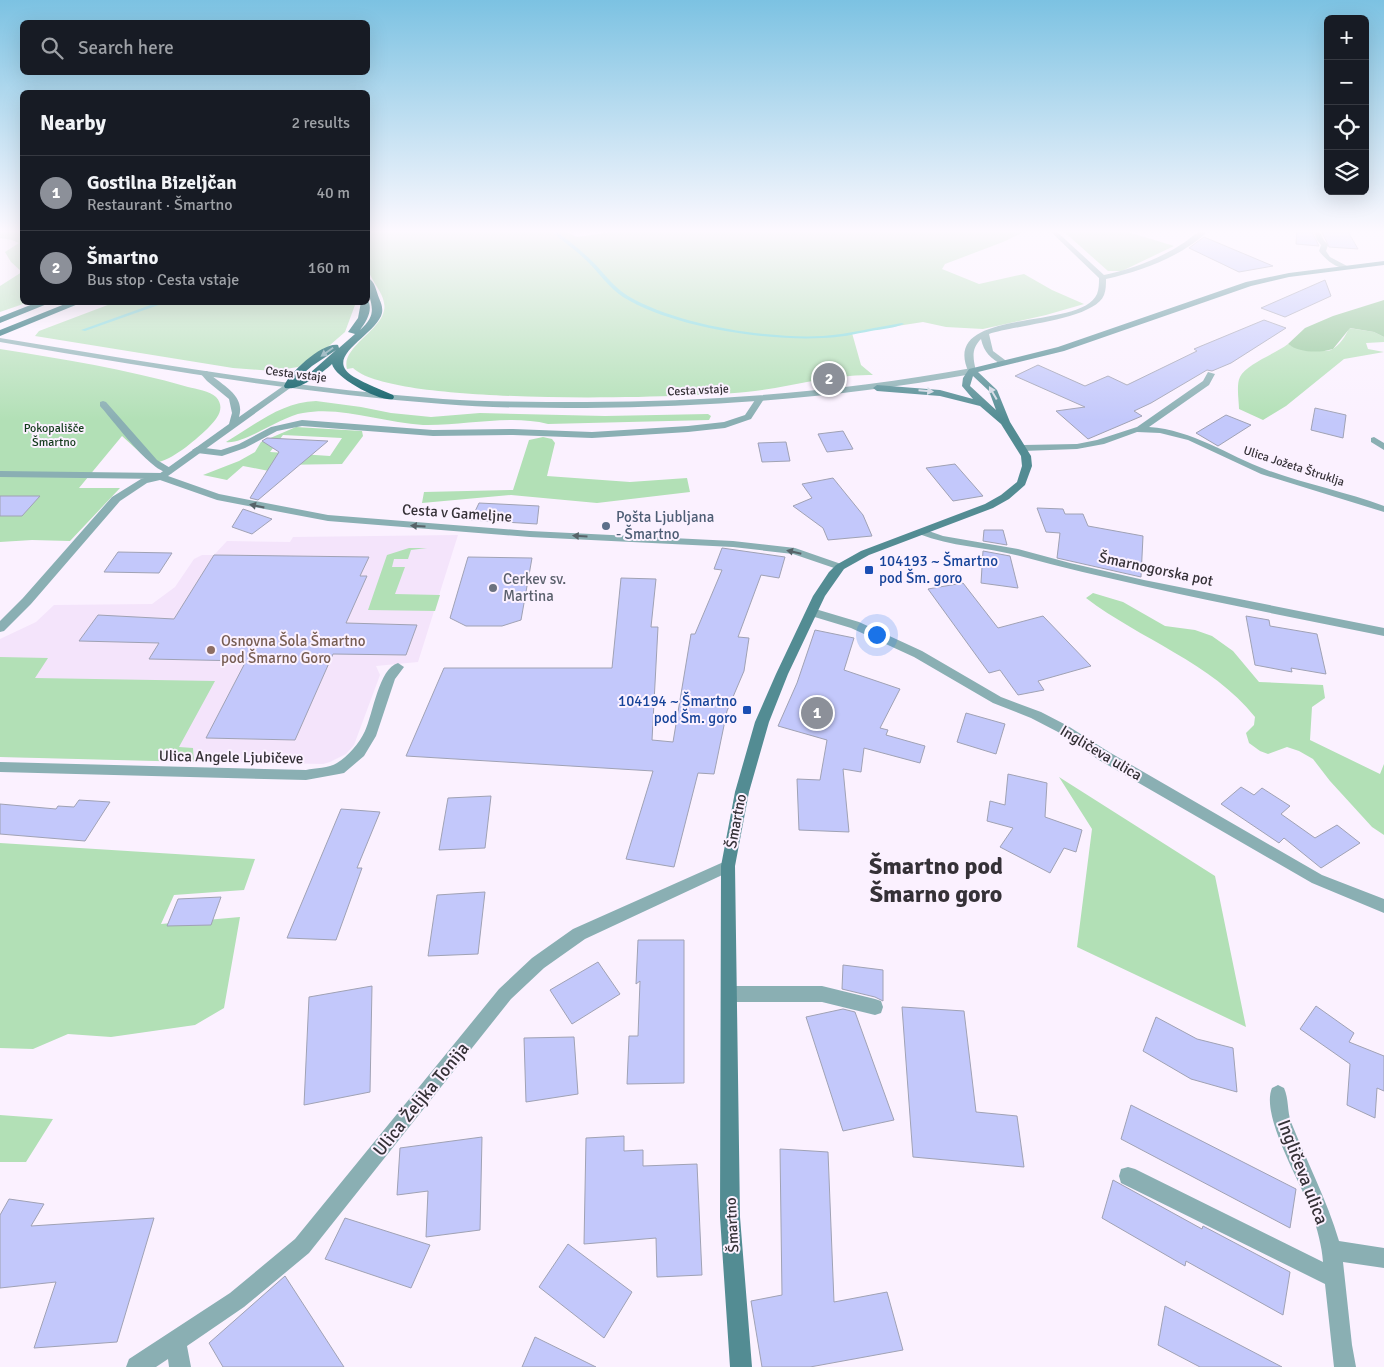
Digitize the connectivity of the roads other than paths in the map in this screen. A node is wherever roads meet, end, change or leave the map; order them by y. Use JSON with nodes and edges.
{"nodes":[{"id":1,"x":373,"y":294,"type":"edge"},
{"id":2,"x":1101,"y":294,"type":"edge"},
{"id":3,"x":1220,"y":294,"type":"edge"},
{"id":4,"x":23,"y":305,"type":"edge"},
{"id":5,"x":40,"y":305,"type":"edge"},
{"id":6,"x":74,"y":305,"type":"edge"},
{"id":7,"x":365,"y":305,"type":"edge"},
{"id":8,"x":69,"y":306,"type":"joint"},
{"id":9,"x":0,"y":314,"type":"edge"},
{"id":10,"x":0,"y":320,"type":"edge"},
{"id":11,"x":0,"y":332,"type":"edge"},
{"id":12,"x":985,"y":334,"type":"junction"},
{"id":13,"x":0,"y":340,"type":"edge"},
{"id":14,"x":341,"y":354,"type":"junction"},
{"id":15,"x":1005,"y":363,"type":"junction"},
{"id":16,"x":972,"y":372,"type":"junction"},
{"id":17,"x":204,"y":373,"type":"junction"},
{"id":18,"x":1211,"y":374,"type":"dead end"},
{"id":19,"x":289,"y":386,"type":"junction"},
{"id":20,"x":877,"y":388,"type":"junction"},
{"id":21,"x":388,"y":397,"type":"junction"},
{"id":22,"x":760,"y":399,"type":"junction"},
{"id":23,"x":103,"y":404,"type":"dead end"},
{"id":24,"x":983,"y":404,"type":"junction"},
{"id":25,"x":1005,"y":422,"type":"junction"},
{"id":26,"x":233,"y":424,"type":"junction"},
{"id":27,"x":1140,"y":429,"type":"junction"},
{"id":28,"x":1374,"y":440,"type":"dead end"},
{"id":29,"x":1384,"y":447,"type":"edge"},
{"id":30,"x":1023,"y":448,"type":"junction"},
{"id":31,"x":197,"y":450,"type":"junction"},
{"id":32,"x":0,"y":474,"type":"edge"},
{"id":33,"x":165,"y":474,"type":"junction"},
{"id":34,"x":1384,"y":509,"type":"edge"},
{"id":35,"x":923,"y":532,"type":"junction"},
{"id":36,"x":840,"y":567,"type":"junction"},
{"id":37,"x":812,"y":612,"type":"junction"},
{"id":38,"x":0,"y":628,"type":"edge"},
{"id":39,"x":1384,"y":632,"type":"edge"},
{"id":40,"x":398,"y":667,"type":"dead end"},
{"id":41,"x":0,"y":767,"type":"edge"},
{"id":42,"x":728,"y":866,"type":"junction"},
{"id":43,"x":1384,"y":906,"type":"edge"},
{"id":44,"x":729,"y":994,"type":"junction"},
{"id":45,"x":874,"y":1007,"type":"dead end"},
{"id":46,"x":1278,"y":1094,"type":"dead end"},
{"id":47,"x":1128,"y":1176,"type":"dead end"},
{"id":48,"x":1332,"y":1250,"type":"junction"},
{"id":49,"x":1384,"y":1258,"type":"edge"},
{"id":50,"x":1334,"y":1278,"type":"junction"},
{"id":51,"x":176,"y":1342,"type":"junction"},
{"id":52,"x":137,"y":1367,"type":"edge"},
{"id":53,"x":180,"y":1367,"type":"edge"},
{"id":54,"x":741,"y":1367,"type":"edge"},
{"id":55,"x":1345,"y":1367,"type":"edge"}],
"edges":[{"from":1,"to":14,"type":"highway"},
{"from":2,"to":12,"type":"street"},
{"from":3,"to":15,"type":"main road","name":"Cesta vstaje"},
{"from":4,"to":9,"type":"highway"},
{"from":5,"to":10,"type":"highway"},
{"from":6,"to":8,"type":"highway"},
{"from":7,"to":19,"type":"highway","one_way":true},
{"from":8,"to":11,"type":"highway"},
{"from":12,"to":15,"type":"street"},
{"from":12,"to":16,"type":"street"},
{"from":13,"to":17,"type":"street","name":"Cesta vstaje"},
{"from":14,"to":19,"type":"highway"},
{"from":14,"to":21,"type":"highway"},
{"from":15,"to":16,"type":"main road","name":"Cesta vstaje"},
{"from":16,"to":20,"type":"street","name":"Cesta vstaje"},
{"from":16,"to":24,"type":"main road"},
{"from":25,"to":16,"type":"main road","one_way":true},
{"from":17,"to":19,"type":"street","name":"Cesta vstaje"},
{"from":17,"to":26,"type":"street"},
{"from":18,"to":27,"type":"street","name":"Ulica Jožeta Štruklja"},
{"from":19,"to":21,"type":"street","name":"Cesta vstaje"},
{"from":19,"to":26,"type":"street"},
{"from":20,"to":22,"type":"street","name":"Cesta vstaje"},
{"from":20,"to":24,"type":"main road","one_way":true},
{"from":21,"to":22,"type":"street","name":"Cesta vstaje"},
{"from":22,"to":31,"type":"street"},
{"from":23,"to":33,"type":"street","name":"Cesta v Gameljne"},
{"from":24,"to":25,"type":"main road"},
{"from":25,"to":30,"type":"main road","name":"Šmartno"},
{"from":26,"to":31,"type":"street"},
{"from":27,"to":30,"type":"street","name":"Ulica Jožeta Štruklja"},
{"from":27,"to":34,"type":"street","name":"Ulica Jožeta Štruklja"},
{"from":28,"to":29,"type":"street"},
{"from":30,"to":35,"type":"main road","name":"Šmartno"},
{"from":31,"to":33,"type":"street"},
{"from":32,"to":33,"type":"street"},
{"from":36,"to":33,"type":"street","name":"Cesta v Gameljne","one_way":true},
{"from":33,"to":38,"type":"street"},
{"from":35,"to":36,"type":"main road","name":"Šmartno"},
{"from":35,"to":39,"type":"street","name":"Šmarnogorska pot"},
{"from":36,"to":37,"type":"main road","name":"Šmartno"},
{"from":37,"to":42,"type":"main road","name":"Šmartno"},
{"from":37,"to":43,"type":"street","name":"Ingličeva ulica"},
{"from":40,"to":41,"type":"street","name":"Ulica Angele Ljubičeve"},
{"from":42,"to":44,"type":"main road","name":"Šmartno"},
{"from":42,"to":51,"type":"street","name":"Ulica Željka Tonija"},
{"from":44,"to":45,"type":"street"},
{"from":44,"to":54,"type":"main road","name":"Šmartno"},
{"from":46,"to":48,"type":"street","name":"Ingličeva ulica"},
{"from":47,"to":50,"type":"street"},
{"from":48,"to":49,"type":"street"},
{"from":48,"to":50,"type":"street","name":"Ingličeva ulica"},
{"from":50,"to":55,"type":"street","name":"Ingličeva ulica"},
{"from":51,"to":52,"type":"street","name":"Ulica Željka Tonija"},
{"from":51,"to":53,"type":"street"}]}
